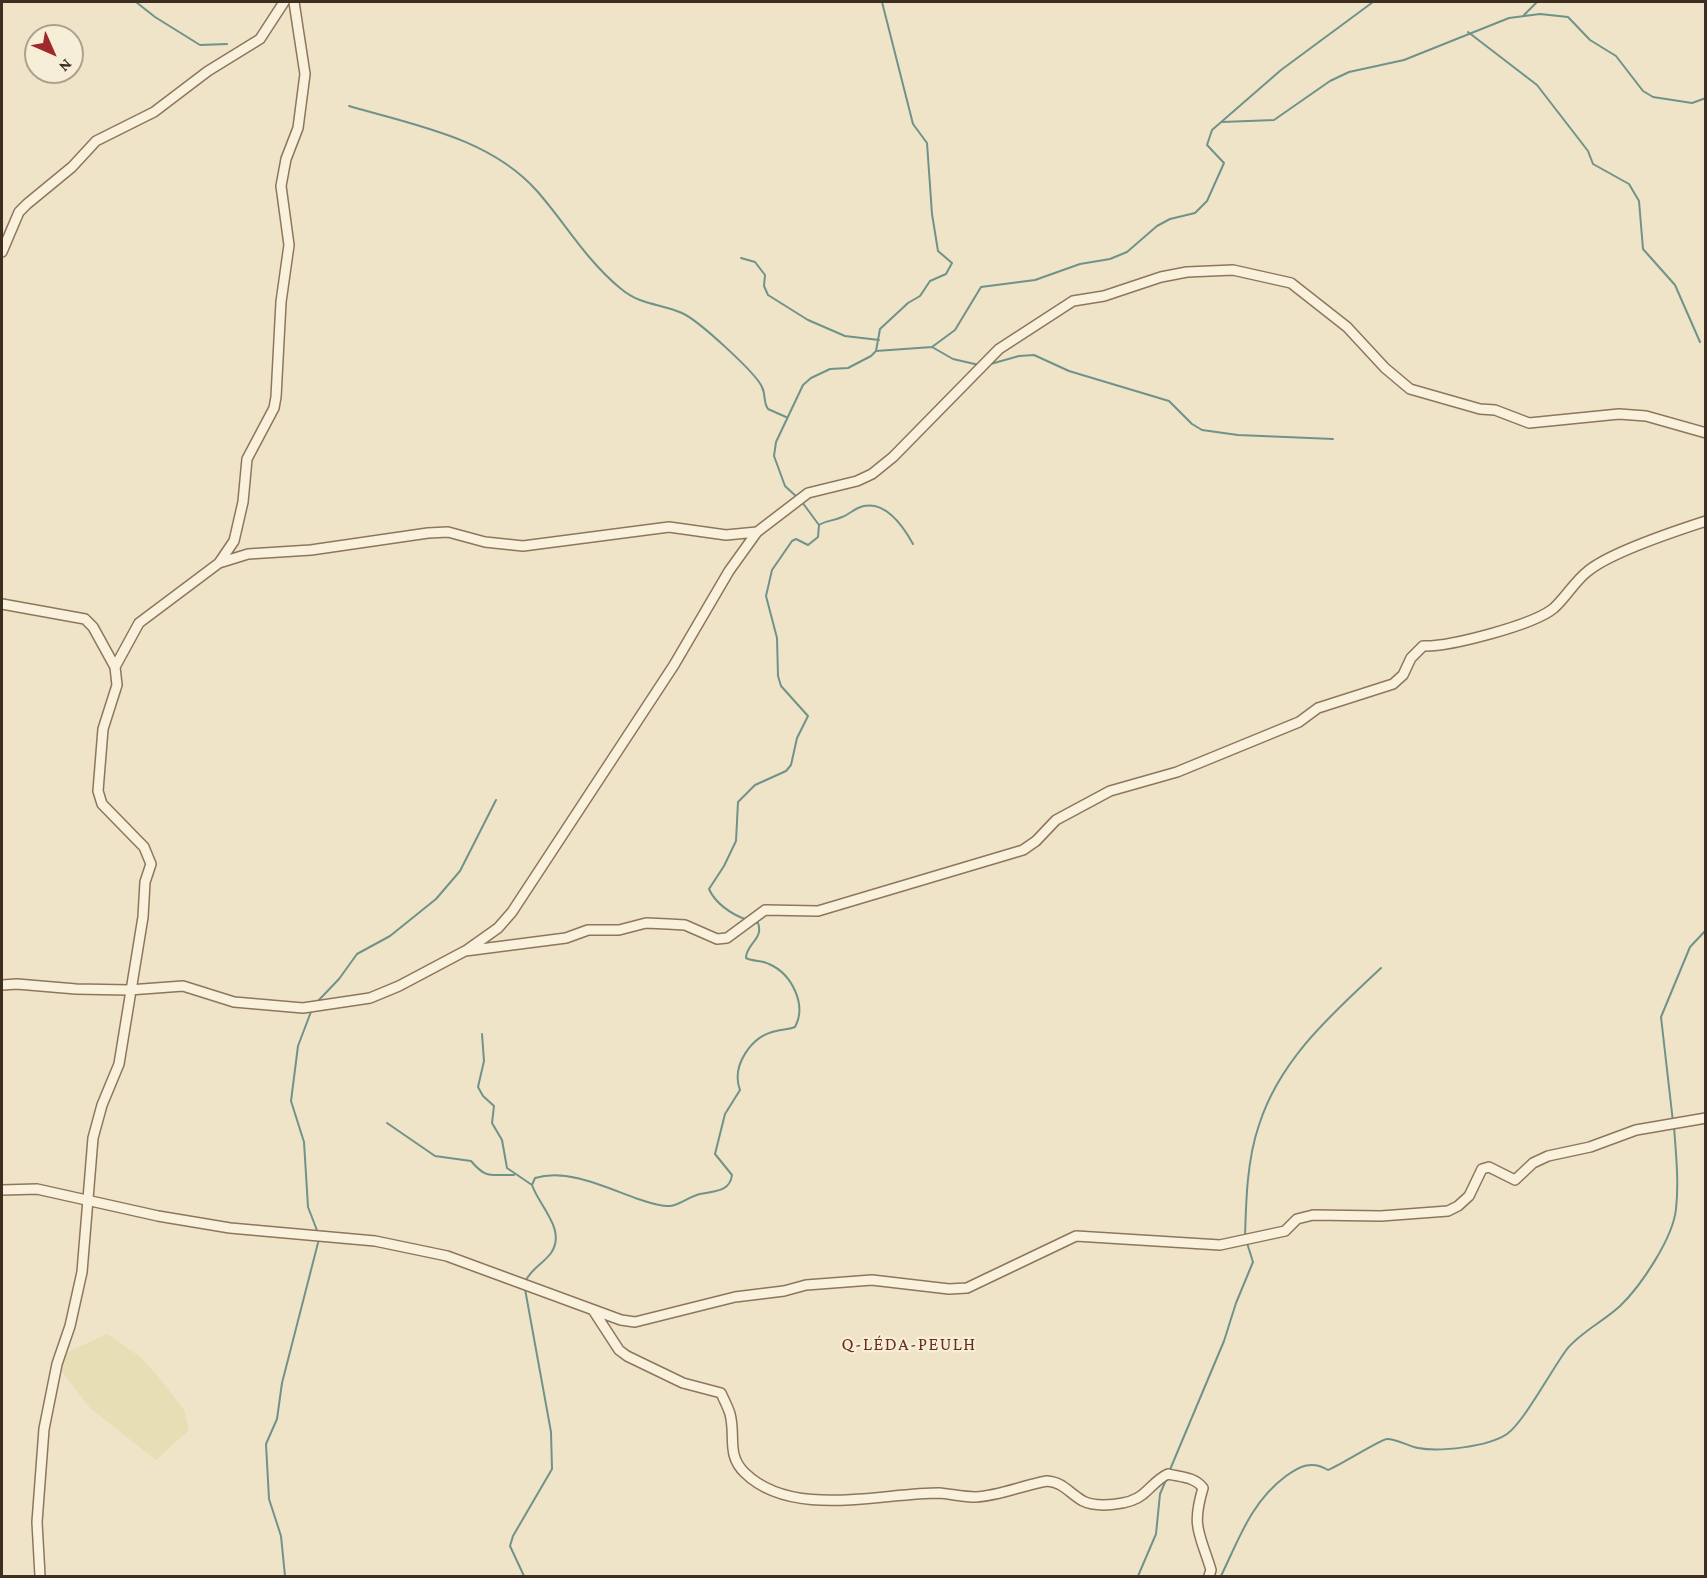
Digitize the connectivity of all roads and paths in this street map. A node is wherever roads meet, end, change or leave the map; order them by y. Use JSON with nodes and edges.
{"nodes":[{"id":1,"x":284,"y":2,"type":"edge"},
{"id":2,"x":294,"y":2,"type":"edge"},
{"id":3,"x":2,"y":252,"type":"edge"},
{"id":4,"x":1706,"y":433,"type":"edge"},
{"id":5,"x":1706,"y":521,"type":"edge"},
{"id":6,"x":758,"y":532,"type":"junction"},
{"id":7,"x":219,"y":563,"type":"junction"},
{"id":8,"x":2,"y":604,"type":"edge"},
{"id":9,"x":115,"y":667,"type":"junction"},
{"id":10,"x":465,"y":951,"type":"junction"},
{"id":11,"x":2,"y":985,"type":"edge"},
{"id":12,"x":129,"y":990,"type":"junction"},
{"id":13,"x":1706,"y":1118,"type":"edge"},
{"id":14,"x":2,"y":1190,"type":"edge"},
{"id":15,"x":86,"y":1200,"type":"junction"},
{"id":16,"x":593,"y":1309,"type":"junction"},
{"id":17,"x":40,"y":1576,"type":"edge"},
{"id":18,"x":1209,"y":1576,"type":"edge"}],
"edges":[{"from":1,"to":3,"type":"street"},
{"from":2,"to":7,"type":"street"},
{"from":4,"to":6,"type":"street"},
{"from":5,"to":10,"type":"street"},
{"from":6,"to":7,"type":"street"},
{"from":6,"to":10,"type":"street"},
{"from":7,"to":9,"type":"street"},
{"from":8,"to":9,"type":"street"},
{"from":9,"to":12,"type":"street"},
{"from":10,"to":12,"type":"street"},
{"from":11,"to":12,"type":"street"},
{"from":12,"to":15,"type":"street"},
{"from":13,"to":16,"type":"street"},
{"from":14,"to":15,"type":"street"},
{"from":15,"to":16,"type":"street"},
{"from":15,"to":17,"type":"street"},
{"from":16,"to":18,"type":"street"}]}
